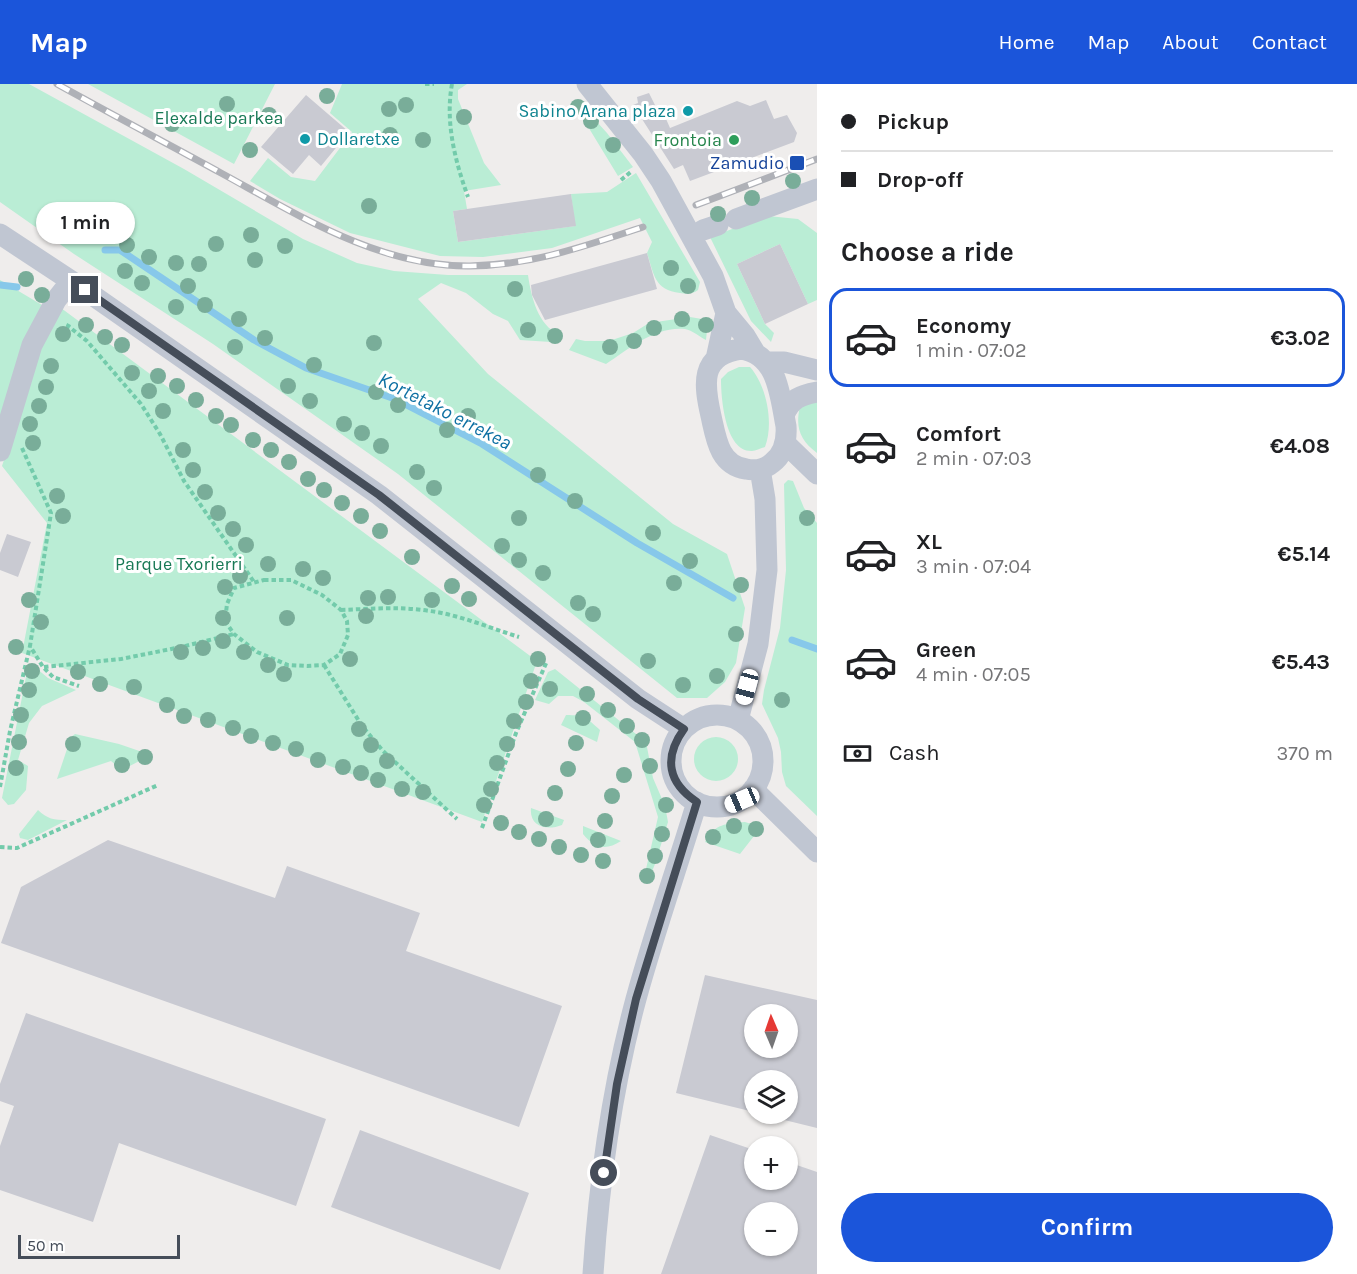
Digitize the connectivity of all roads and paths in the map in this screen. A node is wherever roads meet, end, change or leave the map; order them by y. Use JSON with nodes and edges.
{"nodes":[{"id":1,"x":425,"y":84,"type":"edge"},
{"id":2,"x":434,"y":84,"type":"edge"},
{"id":3,"x":452,"y":84,"type":"edge"},
{"id":4,"x":587,"y":84,"type":"edge"},
{"id":5,"x":817,"y":189,"type":"edge"},
{"id":6,"x":468,"y":197,"type":"dead end"},
{"id":7,"x":719,"y":224,"type":"dead end"},
{"id":8,"x":0,"y":234,"type":"edge"},
{"id":9,"x":71,"y":281,"type":"junction"},
{"id":10,"x":726,"y":313,"type":"junction"},
{"id":11,"x":69,"y":318,"type":"dead end"},
{"id":12,"x":760,"y":357,"type":"junction"},
{"id":13,"x":716,"y":359,"type":"junction"},
{"id":14,"x":817,"y":370,"type":"edge"},
{"id":15,"x":817,"y":392,"type":"edge"},
{"id":16,"x":784,"y":416,"type":"junction"},
{"id":17,"x":18,"y":438,"type":"dead end"},
{"id":18,"x":786,"y":444,"type":"junction"},
{"id":19,"x":0,"y":451,"type":"edge"},
{"id":20,"x":760,"y":469,"type":"junction"},
{"id":21,"x":817,"y":474,"type":"edge"},
{"id":22,"x":254,"y":582,"type":"junction"},
{"id":23,"x":341,"y":610,"type":"junction"},
{"id":24,"x":234,"y":634,"type":"junction"},
{"id":25,"x":519,"y":638,"type":"dead end"},
{"id":26,"x":30,"y":645,"type":"junction"},
{"id":27,"x":547,"y":661,"type":"dead end"},
{"id":28,"x":324,"y":665,"type":"junction"},
{"id":29,"x":43,"y":667,"type":"junction"},
{"id":30,"x":79,"y":686,"type":"dead end"},
{"id":31,"x":738,"y":720,"type":"junction"},
{"id":32,"x":684,"y":729,"type":"junction"},
{"id":33,"x":158,"y":785,"type":"dead end"},
{"id":34,"x":0,"y":787,"type":"edge"},
{"id":35,"x":753,"y":789,"type":"junction"},
{"id":36,"x":697,"y":802,"type":"junction"},
{"id":37,"x":457,"y":819,"type":"dead end"},
{"id":38,"x":482,"y":828,"type":"dead end"},
{"id":39,"x":0,"y":847,"type":"edge"},
{"id":40,"x":817,"y":852,"type":"edge"},
{"id":41,"x":593,"y":1274,"type":"edge"}],
"edges":[{"from":1,"to":2,"type":"path"},
{"from":3,"to":6,"type":"path"},
{"from":4,"to":10,"type":"street"},
{"from":5,"to":7,"type":"street"},
{"from":8,"to":9,"type":"street"},
{"from":9,"to":19,"type":"street"},
{"from":9,"to":32,"type":"street"},
{"from":10,"to":12,"type":"street"},
{"from":10,"to":13,"type":"street"},
{"from":11,"to":22,"type":"path"},
{"from":12,"to":13,"type":"street"},
{"from":12,"to":14,"type":"street"},
{"from":12,"to":16,"type":"street"},
{"from":13,"to":20,"type":"street"},
{"from":15,"to":16,"type":"street"},
{"from":16,"to":18,"type":"street"},
{"from":17,"to":26,"type":"path"},
{"from":18,"to":20,"type":"street"},
{"from":18,"to":21,"type":"street"},
{"from":20,"to":31,"type":"street"},
{"from":22,"to":23,"type":"path"},
{"from":22,"to":24,"type":"path"},
{"from":23,"to":25,"type":"path"},
{"from":23,"to":28,"type":"path"},
{"from":24,"to":28,"type":"path"},
{"from":24,"to":29,"type":"path"},
{"from":26,"to":29,"type":"path"},
{"from":26,"to":34,"type":"path"},
{"from":27,"to":38,"type":"path"},
{"from":28,"to":37,"type":"path"},
{"from":29,"to":30,"type":"path"},
{"from":31,"to":32,"type":"street"},
{"from":31,"to":35,"type":"street"},
{"from":32,"to":36,"type":"street"},
{"from":33,"to":39,"type":"path"},
{"from":35,"to":36,"type":"street"},
{"from":35,"to":40,"type":"street"},
{"from":36,"to":41,"type":"street"}]}
